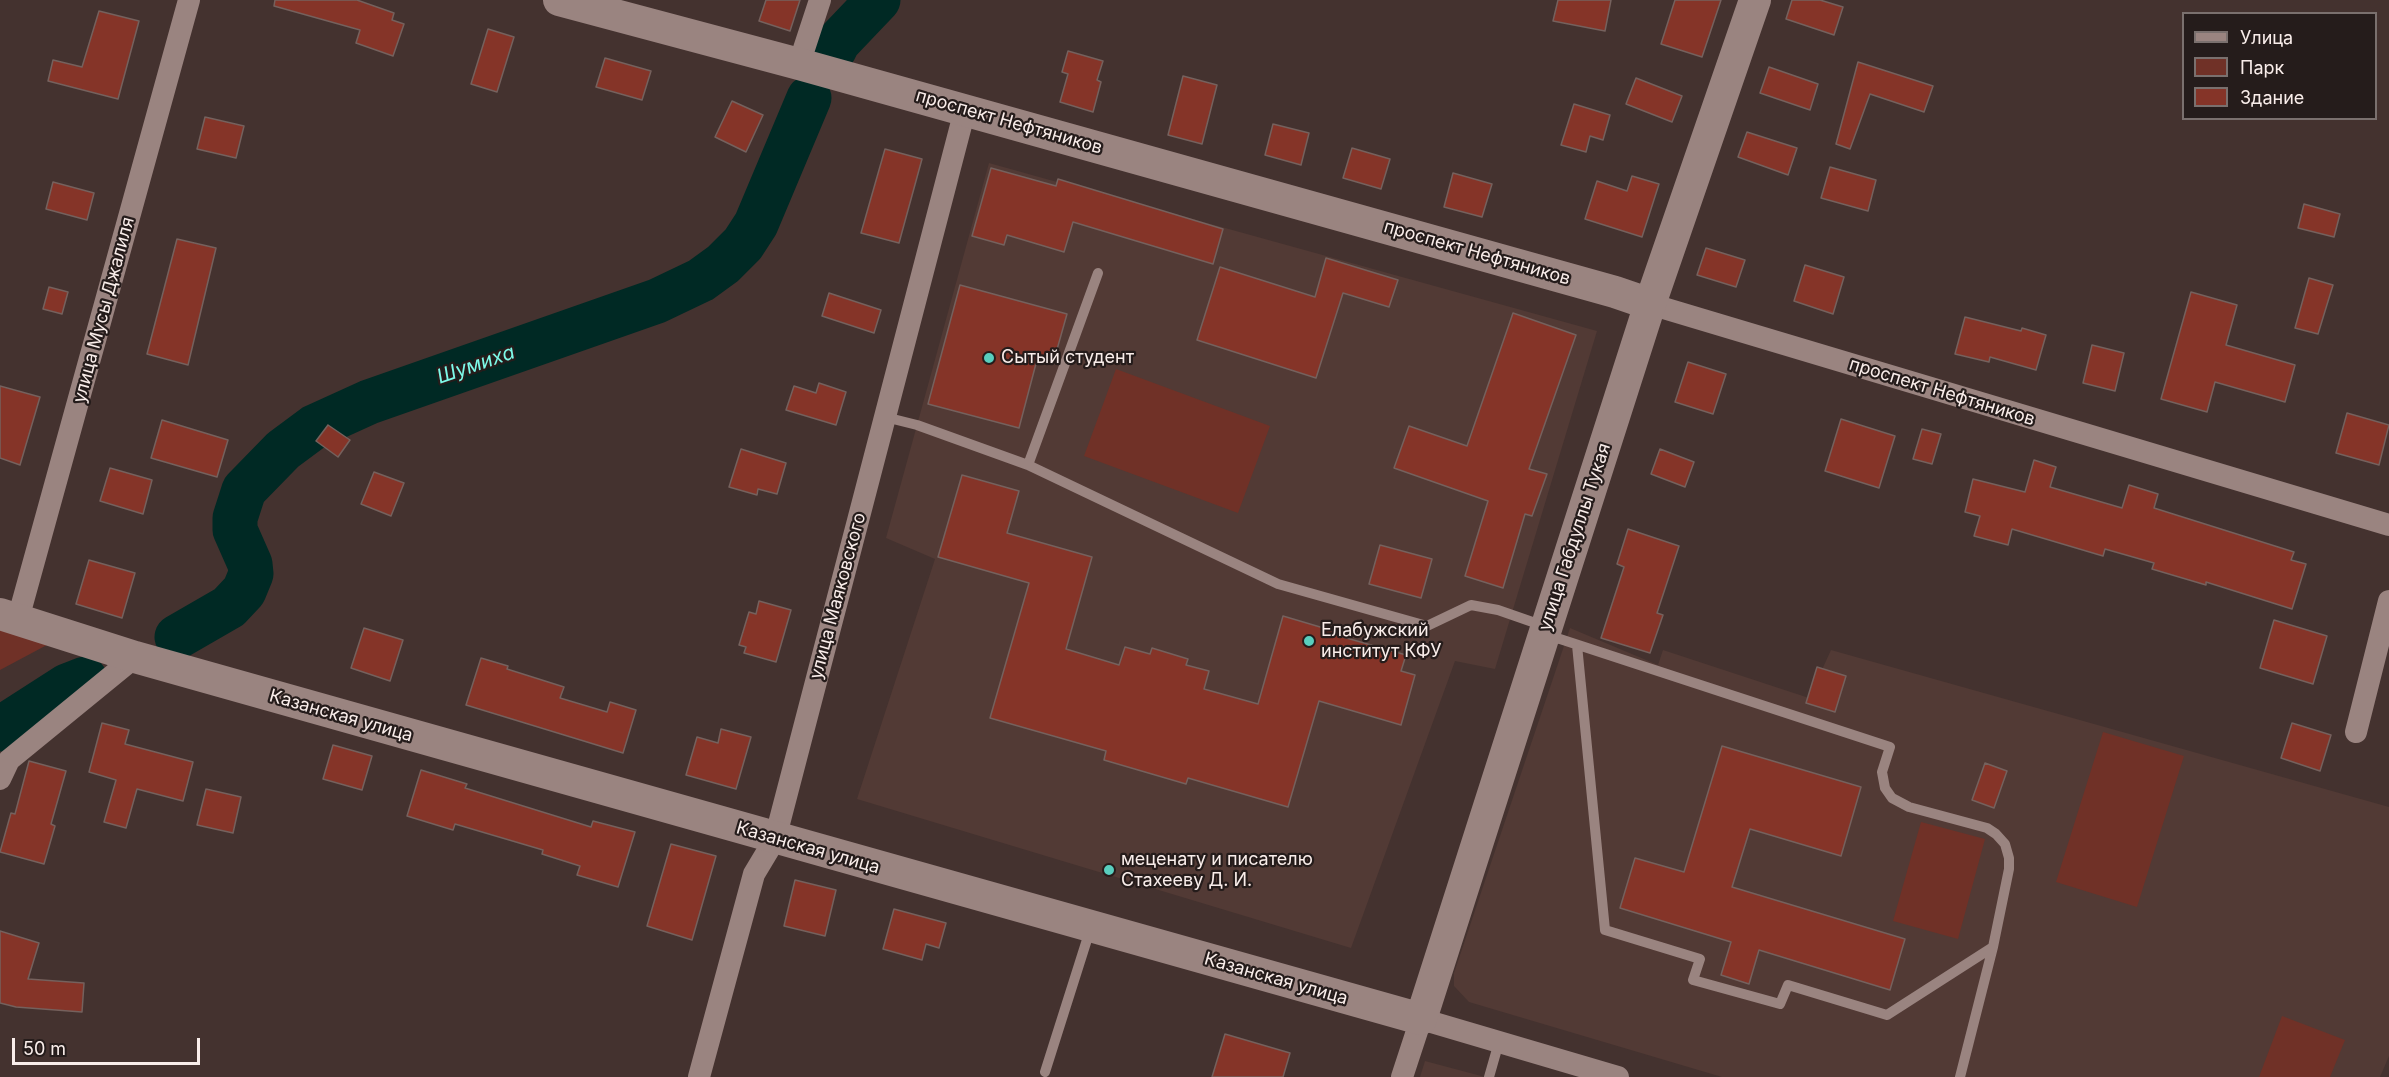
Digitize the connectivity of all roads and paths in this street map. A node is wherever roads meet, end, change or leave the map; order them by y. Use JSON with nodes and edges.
{"nodes":[{"id":1,"x":189,"y":0,"type":"edge"},
{"id":2,"x":559,"y":0,"type":"edge"},
{"id":3,"x":820,"y":0,"type":"edge"},
{"id":4,"x":1755,"y":0,"type":"edge"},
{"id":5,"x":799,"y":64,"type":"junction"},
{"id":6,"x":965,"y":110,"type":"junction"},
{"id":7,"x":1098,"y":273,"type":"dead end"},
{"id":8,"x":1650,"y":304,"type":"junction"},
{"id":9,"x":885,"y":417,"type":"junction"},
{"id":10,"x":1028,"y":465,"type":"junction"},
{"id":11,"x":2389,"y":525,"type":"edge"},
{"id":12,"x":2389,"y":601,"type":"edge"},
{"id":13,"x":9,"y":617,"type":"edge"},
{"id":14,"x":1545,"y":632,"type":"junction"},
{"id":15,"x":1577,"y":645,"type":"junction"},
{"id":16,"x":135,"y":657,"type":"junction"},
{"id":17,"x":2356,"y":732,"type":"dead end"},
{"id":18,"x":0,"y":779,"type":"edge"},
{"id":19,"x":775,"y":839,"type":"junction"},
{"id":20,"x":1091,"y":927,"type":"junction"},
{"id":21,"x":1993,"y":947,"type":"junction"},
{"id":22,"x":1421,"y":1019,"type":"junction"},
{"id":23,"x":1499,"y":1042,"type":"junction"},
{"id":24,"x":1045,"y":1072,"type":"dead end"},
{"id":25,"x":699,"y":1077,"type":"edge"},
{"id":26,"x":1402,"y":1077,"type":"edge"},
{"id":27,"x":1488,"y":1077,"type":"edge"},
{"id":28,"x":1618,"y":1077,"type":"edge"},
{"id":29,"x":1960,"y":1077,"type":"edge"}],
"edges":[{"from":1,"to":13,"type":"street","name":"улица Мусы Джалиля"},
{"from":2,"to":5,"type":"street","name":"проспект Нефтяников"},
{"from":3,"to":5,"type":"street"},
{"from":4,"to":8,"type":"street","name":"улица Габдуллы Тукая"},
{"from":5,"to":6,"type":"street","name":"проспект Нефтяников"},
{"from":6,"to":8,"type":"street","name":"проспект Нефтяников"},
{"from":6,"to":9,"type":"street","name":"улица Маяковского"},
{"from":7,"to":10,"type":"lane"},
{"from":8,"to":11,"type":"street","name":"проспект Нефтяников"},
{"from":8,"to":14,"type":"street","name":"улица Габдуллы Тукая"},
{"from":9,"to":10,"type":"lane"},
{"from":9,"to":19,"type":"street","name":"улица Маяковского"},
{"from":10,"to":14,"type":"lane"},
{"from":12,"to":17,"type":"street"},
{"from":13,"to":16,"type":"street","name":"Казанская улица"},
{"from":14,"to":15,"type":"lane"},
{"from":14,"to":22,"type":"street","name":"улица Габдуллы Тукая"},
{"from":15,"to":21,"type":"lane"},
{"from":15,"to":21,"type":"lane"},
{"from":16,"to":18,"type":"street"},
{"from":16,"to":19,"type":"street","name":"Казанская улица"},
{"from":19,"to":20,"type":"street","name":"Казанская улица"},
{"from":19,"to":25,"type":"street","name":"улица Маяковского"},
{"from":20,"to":22,"type":"street","name":"Казанская улица"},
{"from":20,"to":24,"type":"lane"},
{"from":21,"to":29,"type":"lane"},
{"from":22,"to":23,"type":"street","name":"Казанская улица"},
{"from":22,"to":26,"type":"street","name":"улица Габдуллы Тукая"},
{"from":23,"to":27,"type":"lane"},
{"from":23,"to":28,"type":"street","name":"Казанская улица"}]}
